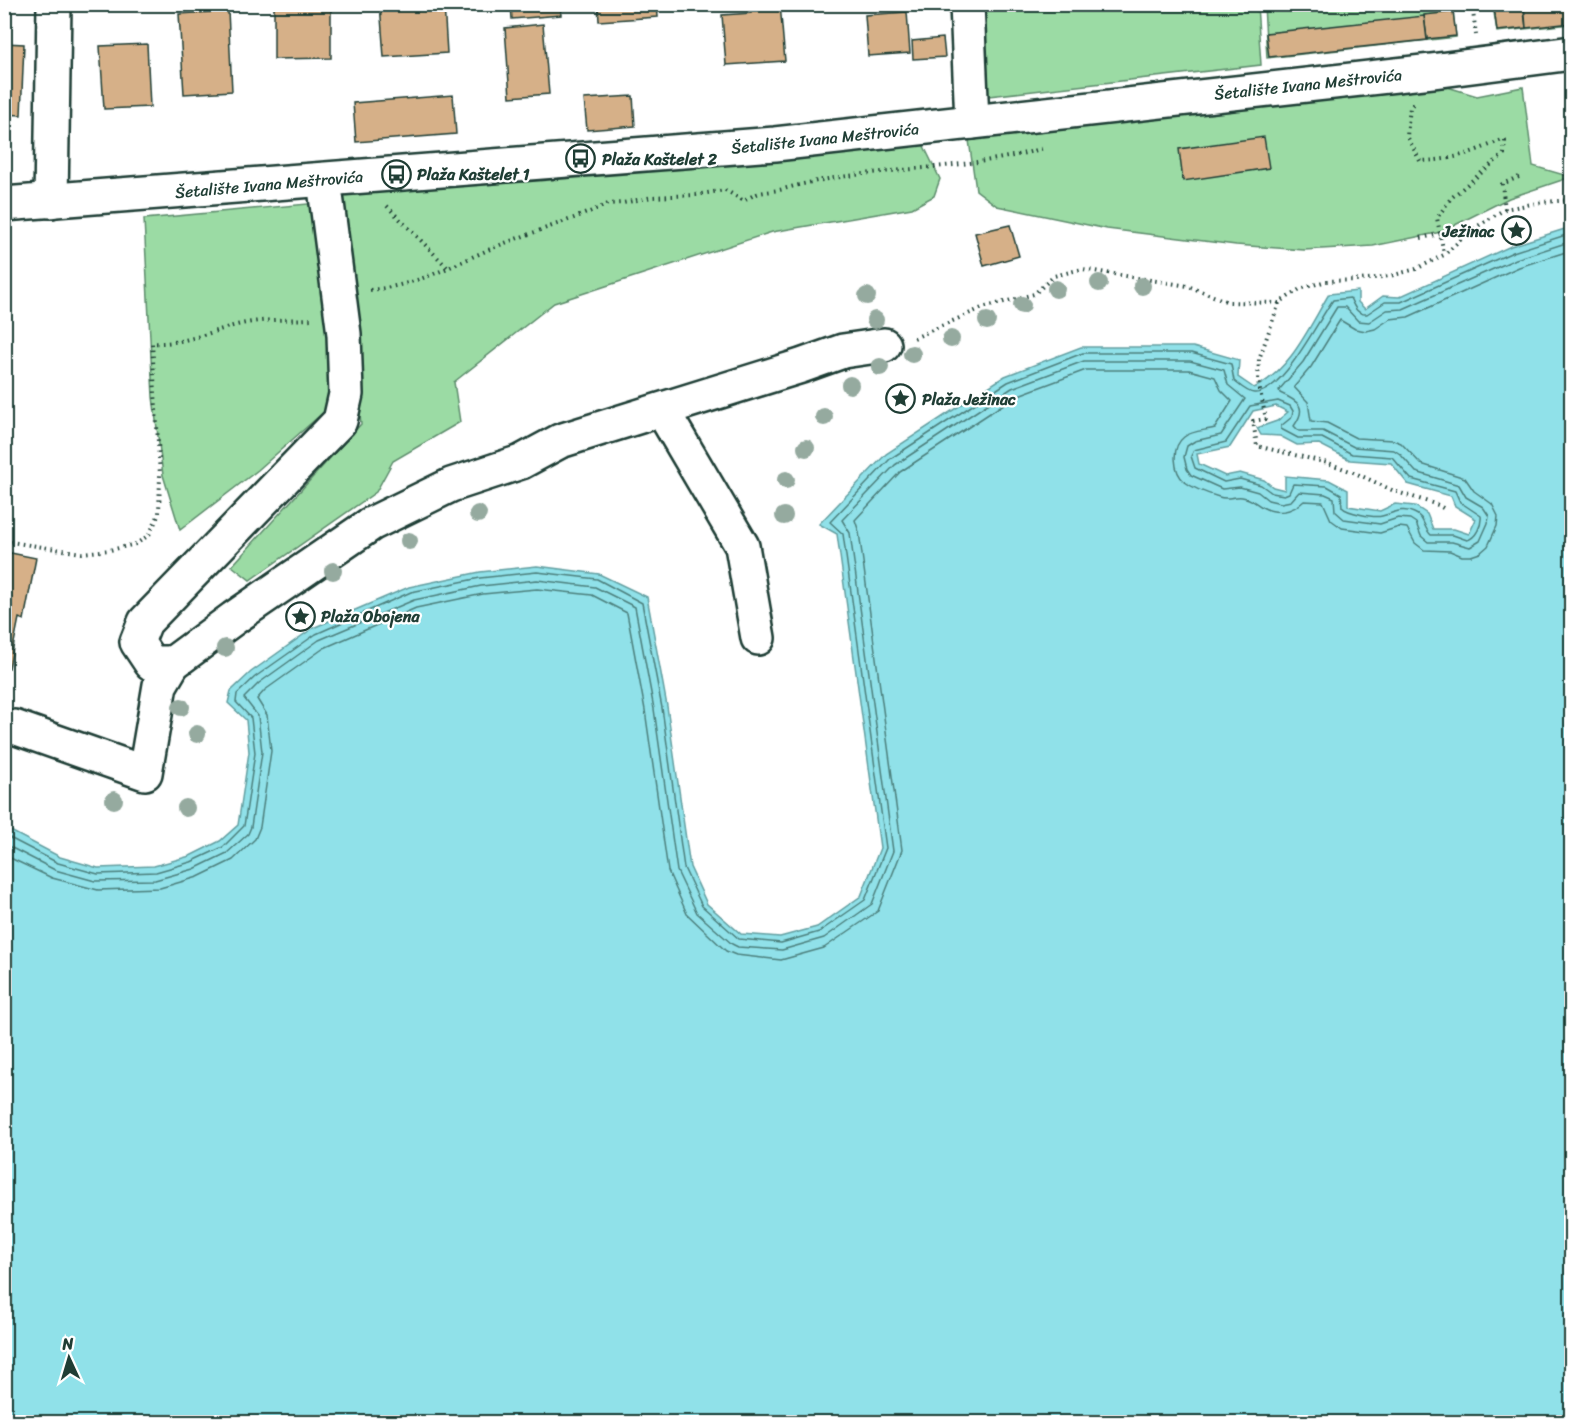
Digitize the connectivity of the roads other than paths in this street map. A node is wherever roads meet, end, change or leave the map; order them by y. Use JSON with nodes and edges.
{"nodes":[{"id":1,"x":54,"y":4,"type":"edge"},
{"id":2,"x":967,"y":4,"type":"edge"},
{"id":3,"x":1572,"y":53,"type":"edge"},
{"id":4,"x":972,"y":122,"type":"junction"},
{"id":5,"x":324,"y":180,"type":"junction"},
{"id":6,"x":51,"y":201,"type":"junction"},
{"id":7,"x":4,"y":204,"type":"edge"},
{"id":8,"x":884,"y":345,"type":"road end"},
{"id":9,"x":662,"y":410,"type":"junction"},
{"id":10,"x":758,"y":638,"type":"dead end"},
{"id":11,"x":173,"y":663,"type":"junction"},
{"id":12,"x":14,"y":727,"type":"dead end"}],
"edges":[{"from":1,"to":6,"type":"street"},
{"from":2,"to":4,"type":"street"},
{"from":3,"to":4,"type":"street","name":"Šetalište Ivana Meštrovića"},
{"from":4,"to":5,"type":"street","name":"Šetalište Ivana Meštrovića"},
{"from":5,"to":6,"type":"street","name":"Šetalište Ivana Meštrovića"},
{"from":5,"to":11,"type":"street"},
{"from":6,"to":7,"type":"street","name":"Šetalište Ivana Meštrovića"},
{"from":8,"to":9,"type":"street"},
{"from":9,"to":10,"type":"street"},
{"from":9,"to":11,"type":"street"},
{"from":11,"to":12,"type":"street"}]}
